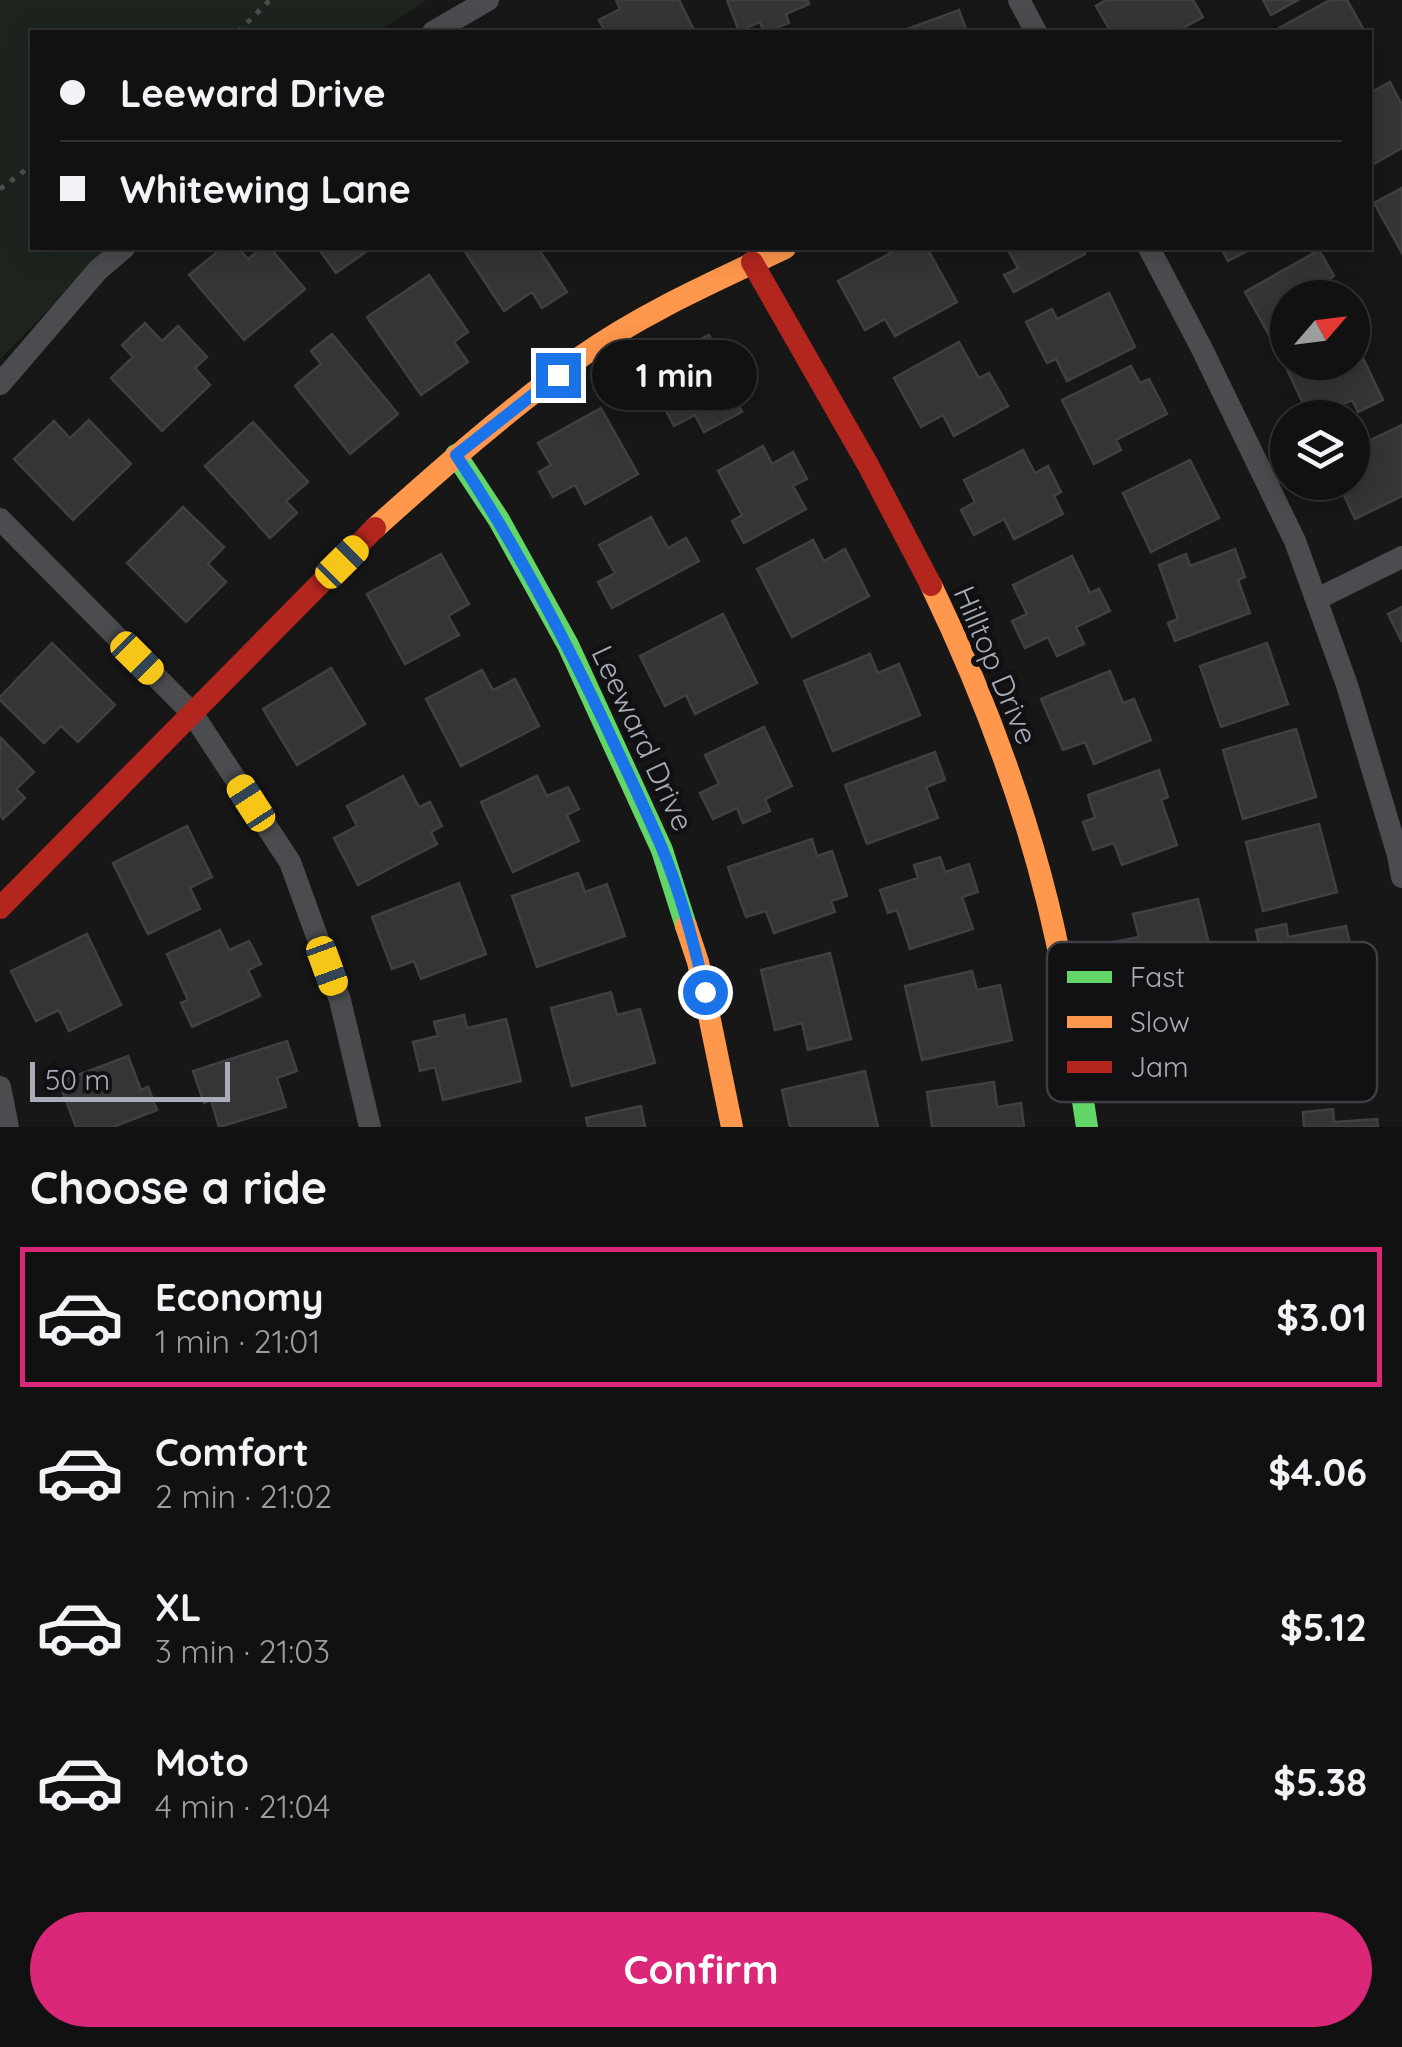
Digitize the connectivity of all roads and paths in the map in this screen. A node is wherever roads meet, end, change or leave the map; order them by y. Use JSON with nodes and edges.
{"nodes":[{"id":1,"x":270,"y":0,"type":"edge"},
{"id":2,"x":488,"y":0,"type":"edge"},
{"id":3,"x":1019,"y":0,"type":"edge"},
{"id":4,"x":240,"y":30,"type":"edge"},
{"id":5,"x":436,"y":30,"type":"edge"},
{"id":6,"x":1035,"y":30,"type":"edge"},
{"id":7,"x":30,"y":166,"type":"edge"},
{"id":8,"x":0,"y":189,"type":"edge"},
{"id":9,"x":122,"y":250,"type":"edge"},
{"id":10,"x":780,"y":250,"type":"edge"},
{"id":11,"x":1150,"y":250,"type":"edge"},
{"id":12,"x":752,"y":262,"type":"junction"},
{"id":13,"x":0,"y":384,"type":"edge"},
{"id":14,"x":456,"y":455,"type":"junction"},
{"id":15,"x":0,"y":518,"type":"edge"},
{"id":16,"x":1402,"y":557,"type":"edge"},
{"id":17,"x":1318,"y":600,"type":"junction"},
{"id":18,"x":192,"y":713,"type":"junction"},
{"id":19,"x":1402,"y":877,"type":"edge"},
{"id":20,"x":0,"y":908,"type":"edge"},
{"id":21,"x":1056,"y":942,"type":"edge"},
{"id":22,"x":0,"y":1087,"type":"edge"},
{"id":23,"x":1084,"y":1102,"type":"edge"},
{"id":24,"x":8,"y":1127,"type":"edge"},
{"id":25,"x":370,"y":1127,"type":"edge"},
{"id":26,"x":732,"y":1127,"type":"edge"},
{"id":27,"x":1087,"y":1127,"type":"edge"}],
"edges":[{"from":1,"to":4,"type":"path"},
{"from":2,"to":5,"type":"street"},
{"from":3,"to":6,"type":"street"},
{"from":7,"to":8,"type":"path"},
{"from":9,"to":13,"type":"street"},
{"from":10,"to":12,"type":"street"},
{"from":11,"to":17,"type":"street"},
{"from":12,"to":14,"type":"street"},
{"from":12,"to":21,"type":"street","name":"Hilltop Drive"},
{"from":14,"to":18,"type":"street"},
{"from":14,"to":26,"type":"street","name":"Leeward Drive"},
{"from":15,"to":18,"type":"street"},
{"from":16,"to":17,"type":"street"},
{"from":17,"to":19,"type":"street"},
{"from":18,"to":20,"type":"street"},
{"from":18,"to":25,"type":"street"},
{"from":22,"to":24,"type":"street"},
{"from":23,"to":27,"type":"street","name":"Hilltop Drive"}]}
